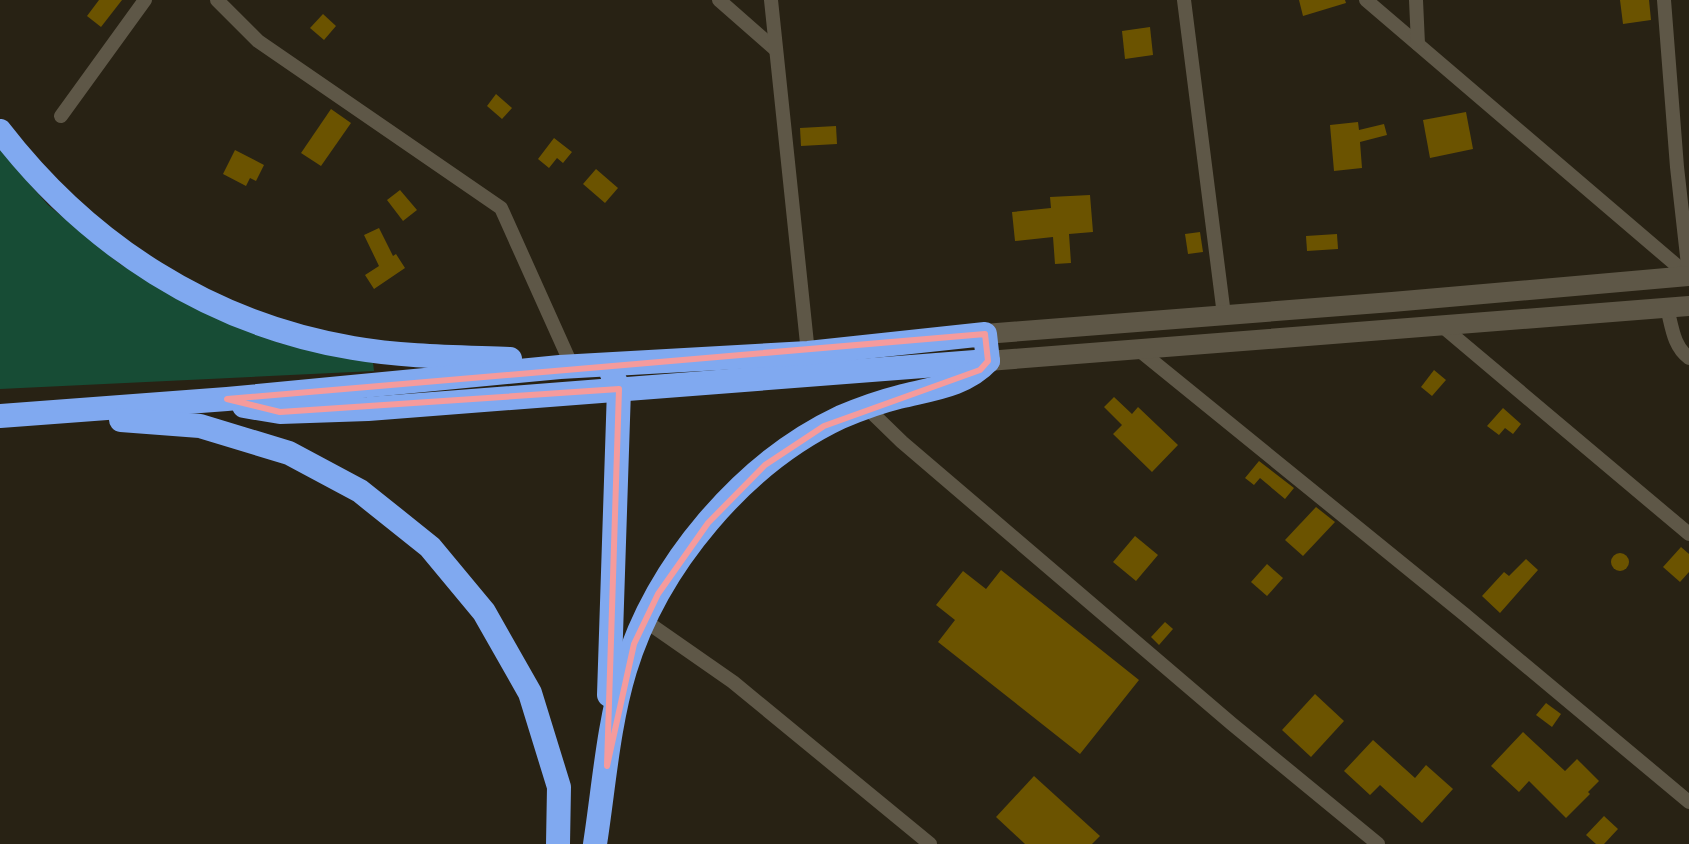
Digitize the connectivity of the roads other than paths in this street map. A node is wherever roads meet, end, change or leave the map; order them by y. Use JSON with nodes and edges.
{"nodes":[{"id":1,"x":145,"y":0,"type":"edge"},
{"id":2,"x":217,"y":0,"type":"edge"},
{"id":3,"x":719,"y":0,"type":"edge"},
{"id":4,"x":771,"y":0,"type":"edge"},
{"id":5,"x":1184,"y":0,"type":"edge"},
{"id":6,"x":1366,"y":0,"type":"edge"},
{"id":7,"x":1416,"y":0,"type":"edge"},
{"id":8,"x":1664,"y":0,"type":"edge"},
{"id":9,"x":1418,"y":44,"type":"junction"},
{"id":10,"x":776,"y":50,"type":"junction"},
{"id":11,"x":61,"y":116,"type":"dead end"},
{"id":12,"x":0,"y":131,"type":"edge"},
{"id":13,"x":1689,"y":276,"type":"edge"},
{"id":14,"x":1689,"y":306,"type":"edge"},
{"id":15,"x":1667,"y":308,"type":"junction"},
{"id":16,"x":1224,"y":315,"type":"junction"},
{"id":17,"x":1442,"y":326,"type":"junction"},
{"id":18,"x":985,"y":334,"type":"junction"},
{"id":19,"x":1139,"y":350,"type":"junction"},
{"id":20,"x":808,"y":353,"type":"junction"},
{"id":21,"x":1689,"y":358,"type":"edge"},
{"id":22,"x":988,"y":361,"type":"junction"},
{"id":23,"x":598,"y":364,"type":"junction"},
{"id":24,"x":566,"y":367,"type":"junction"},
{"id":25,"x":619,"y":389,"type":"junction"},
{"id":26,"x":227,"y":399,"type":"junction"},
{"id":27,"x":866,"y":407,"type":"junction"},
{"id":28,"x":59,"y":413,"type":"junction"},
{"id":29,"x":0,"y":416,"type":"edge"},
{"id":30,"x":1689,"y":534,"type":"edge"},
{"id":31,"x":644,"y":620,"type":"junction"},
{"id":32,"x":607,"y":766,"type":"junction"},
{"id":33,"x":1689,"y":802,"type":"edge"},
{"id":34,"x":558,"y":844,"type":"edge"},
{"id":35,"x":595,"y":844,"type":"edge"},
{"id":36,"x":930,"y":844,"type":"edge"},
{"id":37,"x":1378,"y":844,"type":"edge"}],
"edges":[{"from":1,"to":11,"type":"street"},
{"from":2,"to":24,"type":"street"},
{"from":3,"to":10,"type":"street"},
{"from":4,"to":10,"type":"street"},
{"from":5,"to":16,"type":"street"},
{"from":6,"to":9,"type":"street"},
{"from":7,"to":9,"type":"street"},
{"from":8,"to":13,"type":"street"},
{"from":9,"to":13,"type":"street"},
{"from":10,"to":20,"type":"street"},
{"from":12,"to":24,"type":"highway"},
{"from":13,"to":16,"type":"main road"},
{"from":14,"to":15,"type":"main road"},
{"from":15,"to":17,"type":"main road"},
{"from":15,"to":21,"type":"street"},
{"from":16,"to":18,"type":"main road"},
{"from":17,"to":19,"type":"main road"},
{"from":17,"to":30,"type":"street"},
{"from":18,"to":20,"type":"highway"},
{"from":18,"to":22,"type":"highway"},
{"from":19,"to":22,"type":"main road"},
{"from":19,"to":33,"type":"street"},
{"from":20,"to":23,"type":"highway"},
{"from":22,"to":25,"type":"highway"},
{"from":22,"to":27,"type":"highway"},
{"from":23,"to":24,"type":"highway"},
{"from":23,"to":25,"type":"highway"},
{"from":24,"to":26,"type":"highway"},
{"from":25,"to":26,"type":"highway"},
{"from":25,"to":32,"type":"highway"},
{"from":26,"to":28,"type":"highway"},
{"from":27,"to":31,"type":"highway"},
{"from":27,"to":37,"type":"street"},
{"from":28,"to":29,"type":"highway"},
{"from":28,"to":34,"type":"highway"},
{"from":31,"to":32,"type":"highway"},
{"from":31,"to":36,"type":"street"},
{"from":32,"to":35,"type":"highway"}]}
